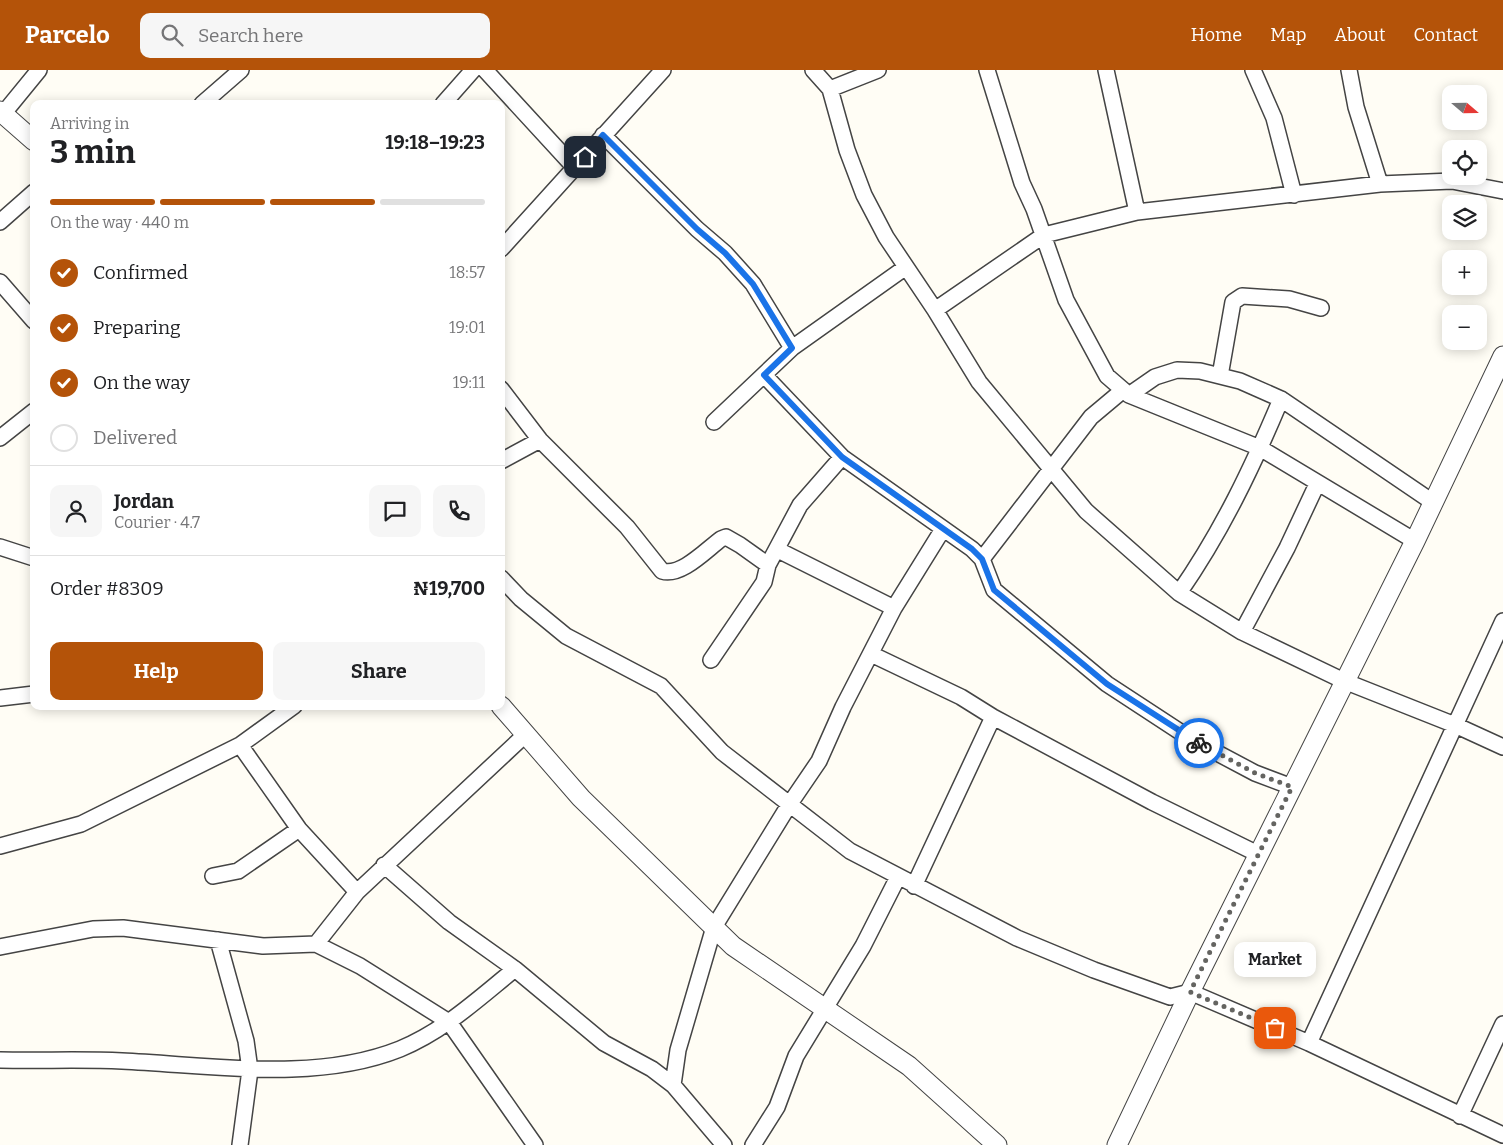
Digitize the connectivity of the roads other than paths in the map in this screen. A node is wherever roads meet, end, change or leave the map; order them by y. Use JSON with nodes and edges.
{"nodes":[{"id":1,"x":39,"y":70,"type":"edge"},
{"id":2,"x":242,"y":70,"type":"edge"},
{"id":3,"x":473,"y":70,"type":"edge"},
{"id":4,"x":485,"y":70,"type":"edge"},
{"id":5,"x":663,"y":70,"type":"edge"},
{"id":6,"x":812,"y":70,"type":"edge"},
{"id":7,"x":878,"y":70,"type":"edge"},
{"id":8,"x":987,"y":70,"type":"edge"},
{"id":9,"x":1106,"y":70,"type":"edge"},
{"id":10,"x":1253,"y":70,"type":"edge"},
{"id":11,"x":1349,"y":70,"type":"edge"},
{"id":12,"x":830,"y":90,"type":"junction"},
{"id":13,"x":211,"y":100,"type":"edge"},
{"id":14,"x":447,"y":100,"type":"edge"},
{"id":15,"x":2,"y":112,"type":"edge"},
{"id":16,"x":603,"y":135,"type":"junction"},
{"id":17,"x":30,"y":136,"type":"edge"},
{"id":18,"x":575,"y":168,"type":"junction"},
{"id":19,"x":1380,"y":184,"type":"junction"},
{"id":20,"x":1503,"y":191,"type":"edge"},
{"id":21,"x":1294,"y":195,"type":"junction"},
{"id":22,"x":30,"y":196,"type":"edge"},
{"id":23,"x":1136,"y":212,"type":"junction"},
{"id":24,"x":0,"y":222,"type":"edge"},
{"id":25,"x":1044,"y":235,"type":"junction"},
{"id":26,"x":505,"y":245,"type":"edge"},
{"id":27,"x":906,"y":267,"type":"junction"},
{"id":28,"x":0,"y":282,"type":"edge"},
{"id":29,"x":1321,"y":308,"type":"dead end"},
{"id":30,"x":935,"y":310,"type":"junction"},
{"id":31,"x":30,"y":316,"type":"edge"},
{"id":32,"x":792,"y":348,"type":"junction"},
{"id":33,"x":1502,"y":359,"type":"edge"},
{"id":34,"x":764,"y":375,"type":"junction"},
{"id":35,"x":1220,"y":376,"type":"junction"},
{"id":36,"x":1125,"y":393,"type":"junction"},
{"id":37,"x":505,"y":394,"type":"edge"},
{"id":38,"x":1281,"y":399,"type":"junction"},
{"id":39,"x":30,"y":414,"type":"edge"},
{"id":40,"x":714,"y":422,"type":"dead end"},
{"id":41,"x":0,"y":438,"type":"edge"},
{"id":42,"x":540,"y":440,"type":"junction"},
{"id":43,"x":1260,"y":448,"type":"junction"},
{"id":44,"x":842,"y":457,"type":"junction"},
{"id":45,"x":505,"y":459,"type":"edge"},
{"id":46,"x":1051,"y":468,"type":"junction"},
{"id":47,"x":1318,"y":484,"type":"junction"},
{"id":48,"x":1434,"y":503,"type":"junction"},
{"id":49,"x":943,"y":529,"type":"junction"},
{"id":50,"x":1415,"y":540,"type":"junction"},
{"id":51,"x":0,"y":547,"type":"edge"},
{"id":52,"x":778,"y":550,"type":"junction"},
{"id":53,"x":30,"y":558,"type":"edge"},
{"id":54,"x":982,"y":559,"type":"junction"},
{"id":55,"x":768,"y":565,"type":"junction"},
{"id":56,"x":505,"y":582,"type":"edge"},
{"id":57,"x":1179,"y":592,"type":"junction"},
{"id":58,"x":894,"y":608,"type":"junction"},
{"id":59,"x":1503,"y":621,"type":"edge"},
{"id":60,"x":1242,"y":632,"type":"junction"},
{"id":61,"x":871,"y":654,"type":"junction"},
{"id":62,"x":711,"y":660,"type":"dead end"},
{"id":63,"x":1344,"y":681,"type":"junction"},
{"id":64,"x":30,"y":694,"type":"edge"},
{"id":65,"x":0,"y":698,"type":"edge"},
{"id":66,"x":288,"y":710,"type":"edge"},
{"id":67,"x":505,"y":710,"type":"edge"},
{"id":68,"x":993,"y":717,"type":"junction"},
{"id":69,"x":1455,"y":725,"type":"junction"},
{"id":70,"x":526,"y":734,"type":"junction"},
{"id":71,"x":240,"y":745,"type":"junction"},
{"id":72,"x":1503,"y":747,"type":"edge"},
{"id":73,"x":1292,"y":787,"type":"junction"},
{"id":74,"x":789,"y":805,"type":"junction"},
{"id":75,"x":299,"y":829,"type":"junction"},
{"id":76,"x":0,"y":846,"type":"edge"},
{"id":77,"x":1258,"y":854,"type":"junction"},
{"id":78,"x":384,"y":865,"type":"junction"},
{"id":79,"x":213,"y":876,"type":"dead end"},
{"id":80,"x":898,"y":878,"type":"junction"},
{"id":81,"x":914,"y":886,"type":"junction"},
{"id":82,"x":357,"y":892,"type":"junction"},
{"id":83,"x":714,"y":927,"type":"junction"},
{"id":84,"x":218,"y":940,"type":"junction"},
{"id":85,"x":316,"y":944,"type":"junction"},
{"id":86,"x":0,"y":947,"type":"edge"},
{"id":87,"x":515,"y":969,"type":"junction"},
{"id":88,"x":1190,"y":992,"type":"junction"},
{"id":89,"x":825,"y":1007,"type":"junction"},
{"id":90,"x":449,"y":1022,"type":"junction"},
{"id":91,"x":1503,"y":1024,"type":"edge"},
{"id":92,"x":1309,"y":1043,"type":"junction"},
{"id":93,"x":0,"y":1060,"type":"edge"},
{"id":94,"x":250,"y":1070,"type":"junction"},
{"id":95,"x":673,"y":1085,"type":"junction"},
{"id":96,"x":1460,"y":1116,"type":"junction"},
{"id":97,"x":1503,"y":1135,"type":"edge"},
{"id":98,"x":240,"y":1145,"type":"edge"},
{"id":99,"x":535,"y":1145,"type":"edge"},
{"id":100,"x":724,"y":1145,"type":"edge"},
{"id":101,"x":753,"y":1145,"type":"edge"},
{"id":102,"x":997,"y":1145,"type":"edge"},
{"id":103,"x":1117,"y":1145,"type":"edge"}],
"edges":[{"from":1,"to":15,"type":"street"},
{"from":2,"to":13,"type":"street"},
{"from":3,"to":14,"type":"street"},
{"from":4,"to":18,"type":"street"},
{"from":5,"to":16,"type":"street"},
{"from":6,"to":12,"type":"street"},
{"from":7,"to":12,"type":"street"},
{"from":8,"to":25,"type":"street"},
{"from":9,"to":23,"type":"street"},
{"from":10,"to":21,"type":"street"},
{"from":11,"to":19,"type":"street"},
{"from":12,"to":27,"type":"street"},
{"from":15,"to":17,"type":"street"},
{"from":16,"to":18,"type":"street"},
{"from":16,"to":32,"type":"street"},
{"from":18,"to":26,"type":"street"},
{"from":19,"to":20,"type":"street"},
{"from":19,"to":21,"type":"street"},
{"from":21,"to":23,"type":"street"},
{"from":22,"to":24,"type":"street"},
{"from":23,"to":25,"type":"street"},
{"from":25,"to":30,"type":"street"},
{"from":25,"to":36,"type":"street"},
{"from":27,"to":30,"type":"street"},
{"from":27,"to":32,"type":"street"},
{"from":28,"to":31,"type":"street"},
{"from":29,"to":35,"type":"street"},
{"from":30,"to":46,"type":"street"},
{"from":32,"to":34,"type":"street"},
{"from":33,"to":48,"type":"street"},
{"from":34,"to":40,"type":"street"},
{"from":34,"to":44,"type":"street"},
{"from":35,"to":36,"type":"street"},
{"from":35,"to":38,"type":"street"},
{"from":36,"to":43,"type":"street"},
{"from":36,"to":46,"type":"street"},
{"from":37,"to":42,"type":"street"},
{"from":38,"to":43,"type":"street"},
{"from":38,"to":48,"type":"street"},
{"from":39,"to":41,"type":"street"},
{"from":42,"to":45,"type":"street"},
{"from":42,"to":55,"type":"street"},
{"from":43,"to":47,"type":"street"},
{"from":43,"to":57,"type":"street"},
{"from":44,"to":49,"type":"street"},
{"from":44,"to":52,"type":"street"},
{"from":46,"to":54,"type":"street"},
{"from":46,"to":57,"type":"street"},
{"from":47,"to":50,"type":"street"},
{"from":47,"to":60,"type":"street"},
{"from":48,"to":50,"type":"street"},
{"from":49,"to":54,"type":"street"},
{"from":49,"to":58,"type":"street"},
{"from":50,"to":63,"type":"street"},
{"from":51,"to":53,"type":"street"},
{"from":52,"to":55,"type":"street"},
{"from":52,"to":58,"type":"street"},
{"from":54,"to":73,"type":"street"},
{"from":55,"to":62,"type":"street"},
{"from":56,"to":74,"type":"street"},
{"from":57,"to":60,"type":"street"},
{"from":58,"to":61,"type":"street"},
{"from":59,"to":69,"type":"street"},
{"from":60,"to":63,"type":"street"},
{"from":61,"to":68,"type":"street"},
{"from":61,"to":74,"type":"street"},
{"from":63,"to":69,"type":"street"},
{"from":63,"to":73,"type":"street"},
{"from":64,"to":65,"type":"street"},
{"from":66,"to":71,"type":"street"},
{"from":67,"to":70,"type":"street"},
{"from":68,"to":77,"type":"street"},
{"from":68,"to":81,"type":"street"},
{"from":69,"to":72,"type":"street"},
{"from":69,"to":92,"type":"street"},
{"from":70,"to":78,"type":"street"},
{"from":70,"to":83,"type":"street"},
{"from":71,"to":75,"type":"street"},
{"from":71,"to":76,"type":"street"},
{"from":73,"to":77,"type":"street"},
{"from":74,"to":80,"type":"street"},
{"from":74,"to":83,"type":"street"},
{"from":75,"to":79,"type":"street"},
{"from":75,"to":82,"type":"street"},
{"from":77,"to":88,"type":"street"},
{"from":78,"to":82,"type":"street"},
{"from":78,"to":87,"type":"street"},
{"from":80,"to":81,"type":"street"},
{"from":80,"to":89,"type":"street"},
{"from":81,"to":88,"type":"street"},
{"from":82,"to":85,"type":"street"},
{"from":83,"to":89,"type":"street"},
{"from":83,"to":95,"type":"street"},
{"from":84,"to":85,"type":"street"},
{"from":84,"to":86,"type":"street"},
{"from":84,"to":94,"type":"street"},
{"from":85,"to":90,"type":"street"},
{"from":87,"to":90,"type":"street"},
{"from":87,"to":95,"type":"street"},
{"from":88,"to":92,"type":"street"},
{"from":88,"to":103,"type":"street"},
{"from":89,"to":101,"type":"street"},
{"from":89,"to":102,"type":"street"},
{"from":90,"to":94,"type":"street"},
{"from":90,"to":99,"type":"street"},
{"from":91,"to":96,"type":"street"},
{"from":92,"to":96,"type":"street"},
{"from":93,"to":94,"type":"street"},
{"from":94,"to":98,"type":"street"},
{"from":95,"to":100,"type":"street"},
{"from":96,"to":97,"type":"street"}]}
